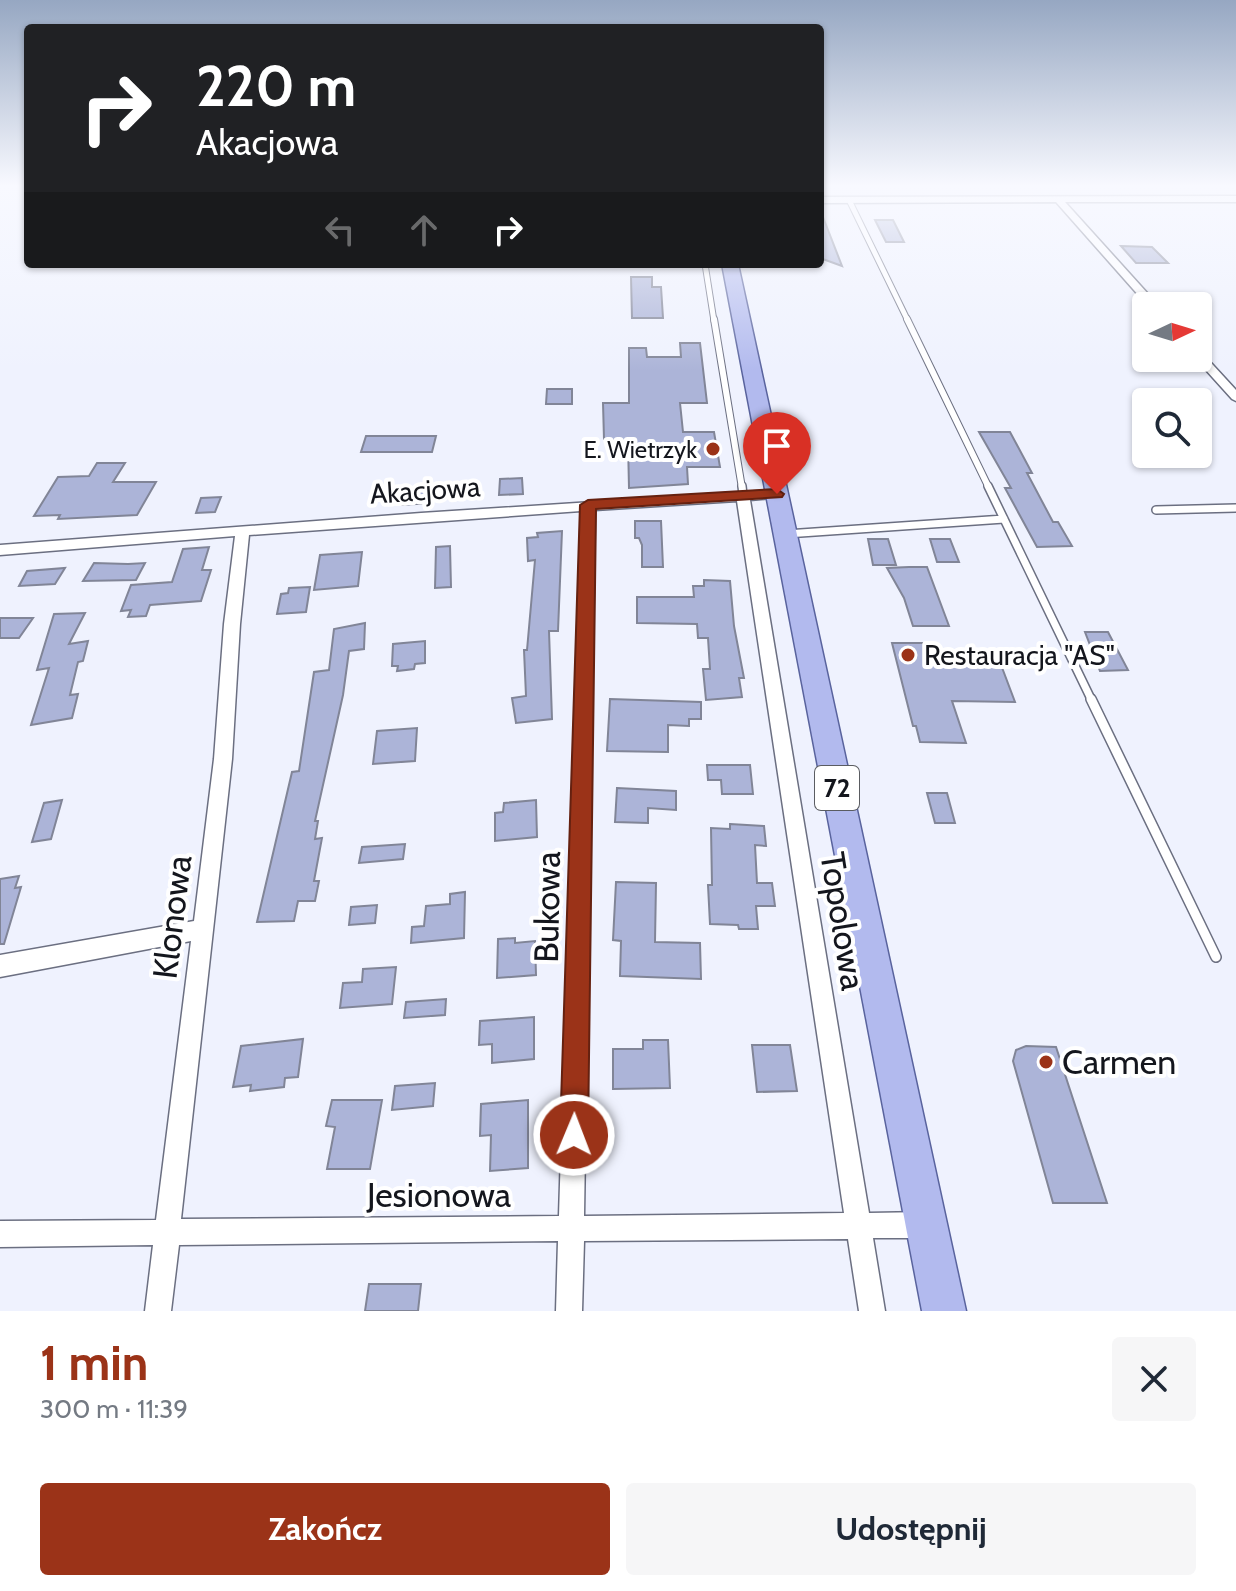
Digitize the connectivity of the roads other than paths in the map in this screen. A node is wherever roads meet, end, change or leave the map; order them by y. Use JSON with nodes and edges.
{"nodes":[{"id":1,"x":872,"y":248,"type":"edge"},
{"id":2,"x":1102,"y":248,"type":"edge"},
{"id":3,"x":706,"y":268,"type":"edge"},
{"id":4,"x":731,"y":268,"type":"edge"},
{"id":5,"x":1141,"y":292,"type":"edge"},
{"id":6,"x":1212,"y":370,"type":"edge"},
{"id":7,"x":1236,"y":397,"type":"edge"},
{"id":8,"x":777,"y":494,"type":"junction"},
{"id":9,"x":743,"y":495,"type":"junction"},
{"id":10,"x":588,"y":505,"type":"junction"},
{"id":11,"x":1236,"y":508,"type":"edge"},
{"id":12,"x":1156,"y":510,"type":"dead end"},
{"id":13,"x":1004,"y":519,"type":"junction"},
{"id":14,"x":243,"y":530,"type":"junction"},
{"id":15,"x":785,"y":534,"type":"junction"},
{"id":16,"x":0,"y":550,"type":"edge"},
{"id":17,"x":203,"y":929,"type":"junction"},
{"id":18,"x":1216,"y":957,"type":"dead end"},
{"id":19,"x":0,"y":966,"type":"edge"},
{"id":20,"x":859,"y":1225,"type":"junction"},
{"id":21,"x":927,"y":1225,"type":"junction"},
{"id":22,"x":572,"y":1228,"type":"junction"},
{"id":23,"x":169,"y":1231,"type":"junction"},
{"id":24,"x":0,"y":1234,"type":"edge"},
{"id":25,"x":158,"y":1311,"type":"edge"},
{"id":26,"x":569,"y":1311,"type":"edge"},
{"id":27,"x":872,"y":1311,"type":"edge"},
{"id":28,"x":944,"y":1311,"type":"edge"}],
"edges":[{"from":1,"to":13,"type":"lane"},
{"from":2,"to":5,"type":"street"},
{"from":3,"to":9,"type":"lane"},
{"from":4,"to":8,"type":"main road","number":"72"},
{"from":6,"to":7,"type":"street"},
{"from":8,"to":9,"type":"street","name":"Akacjowa"},
{"from":8,"to":15,"type":"main road","number":"72"},
{"from":9,"to":10,"type":"street","name":"Akacjowa"},
{"from":9,"to":20,"type":"street","name":"Topolowa"},
{"from":10,"to":14,"type":"street","name":"Akacjowa"},
{"from":10,"to":22,"type":"street","name":"Bukowa"},
{"from":11,"to":12,"type":"lane"},
{"from":13,"to":15,"type":"lane"},
{"from":13,"to":18,"type":"lane"},
{"from":14,"to":16,"type":"street","name":"Akacjowa"},
{"from":14,"to":17,"type":"street","name":"Klonowa"},
{"from":15,"to":21,"type":"main road","number":"72"},
{"from":17,"to":19,"type":"street"},
{"from":17,"to":23,"type":"street","name":"Klonowa"},
{"from":20,"to":21,"type":"street","name":"Jesionowa"},
{"from":20,"to":22,"type":"street","name":"Jesionowa"},
{"from":20,"to":27,"type":"street","name":"Topolowa"},
{"from":21,"to":28,"type":"main road","number":"72"},
{"from":22,"to":23,"type":"street","name":"Jesionowa"},
{"from":22,"to":26,"type":"street","name":"Bukowa"},
{"from":23,"to":24,"type":"street","name":"Jesionowa"},
{"from":23,"to":25,"type":"street","name":"Klonowa"}]}
